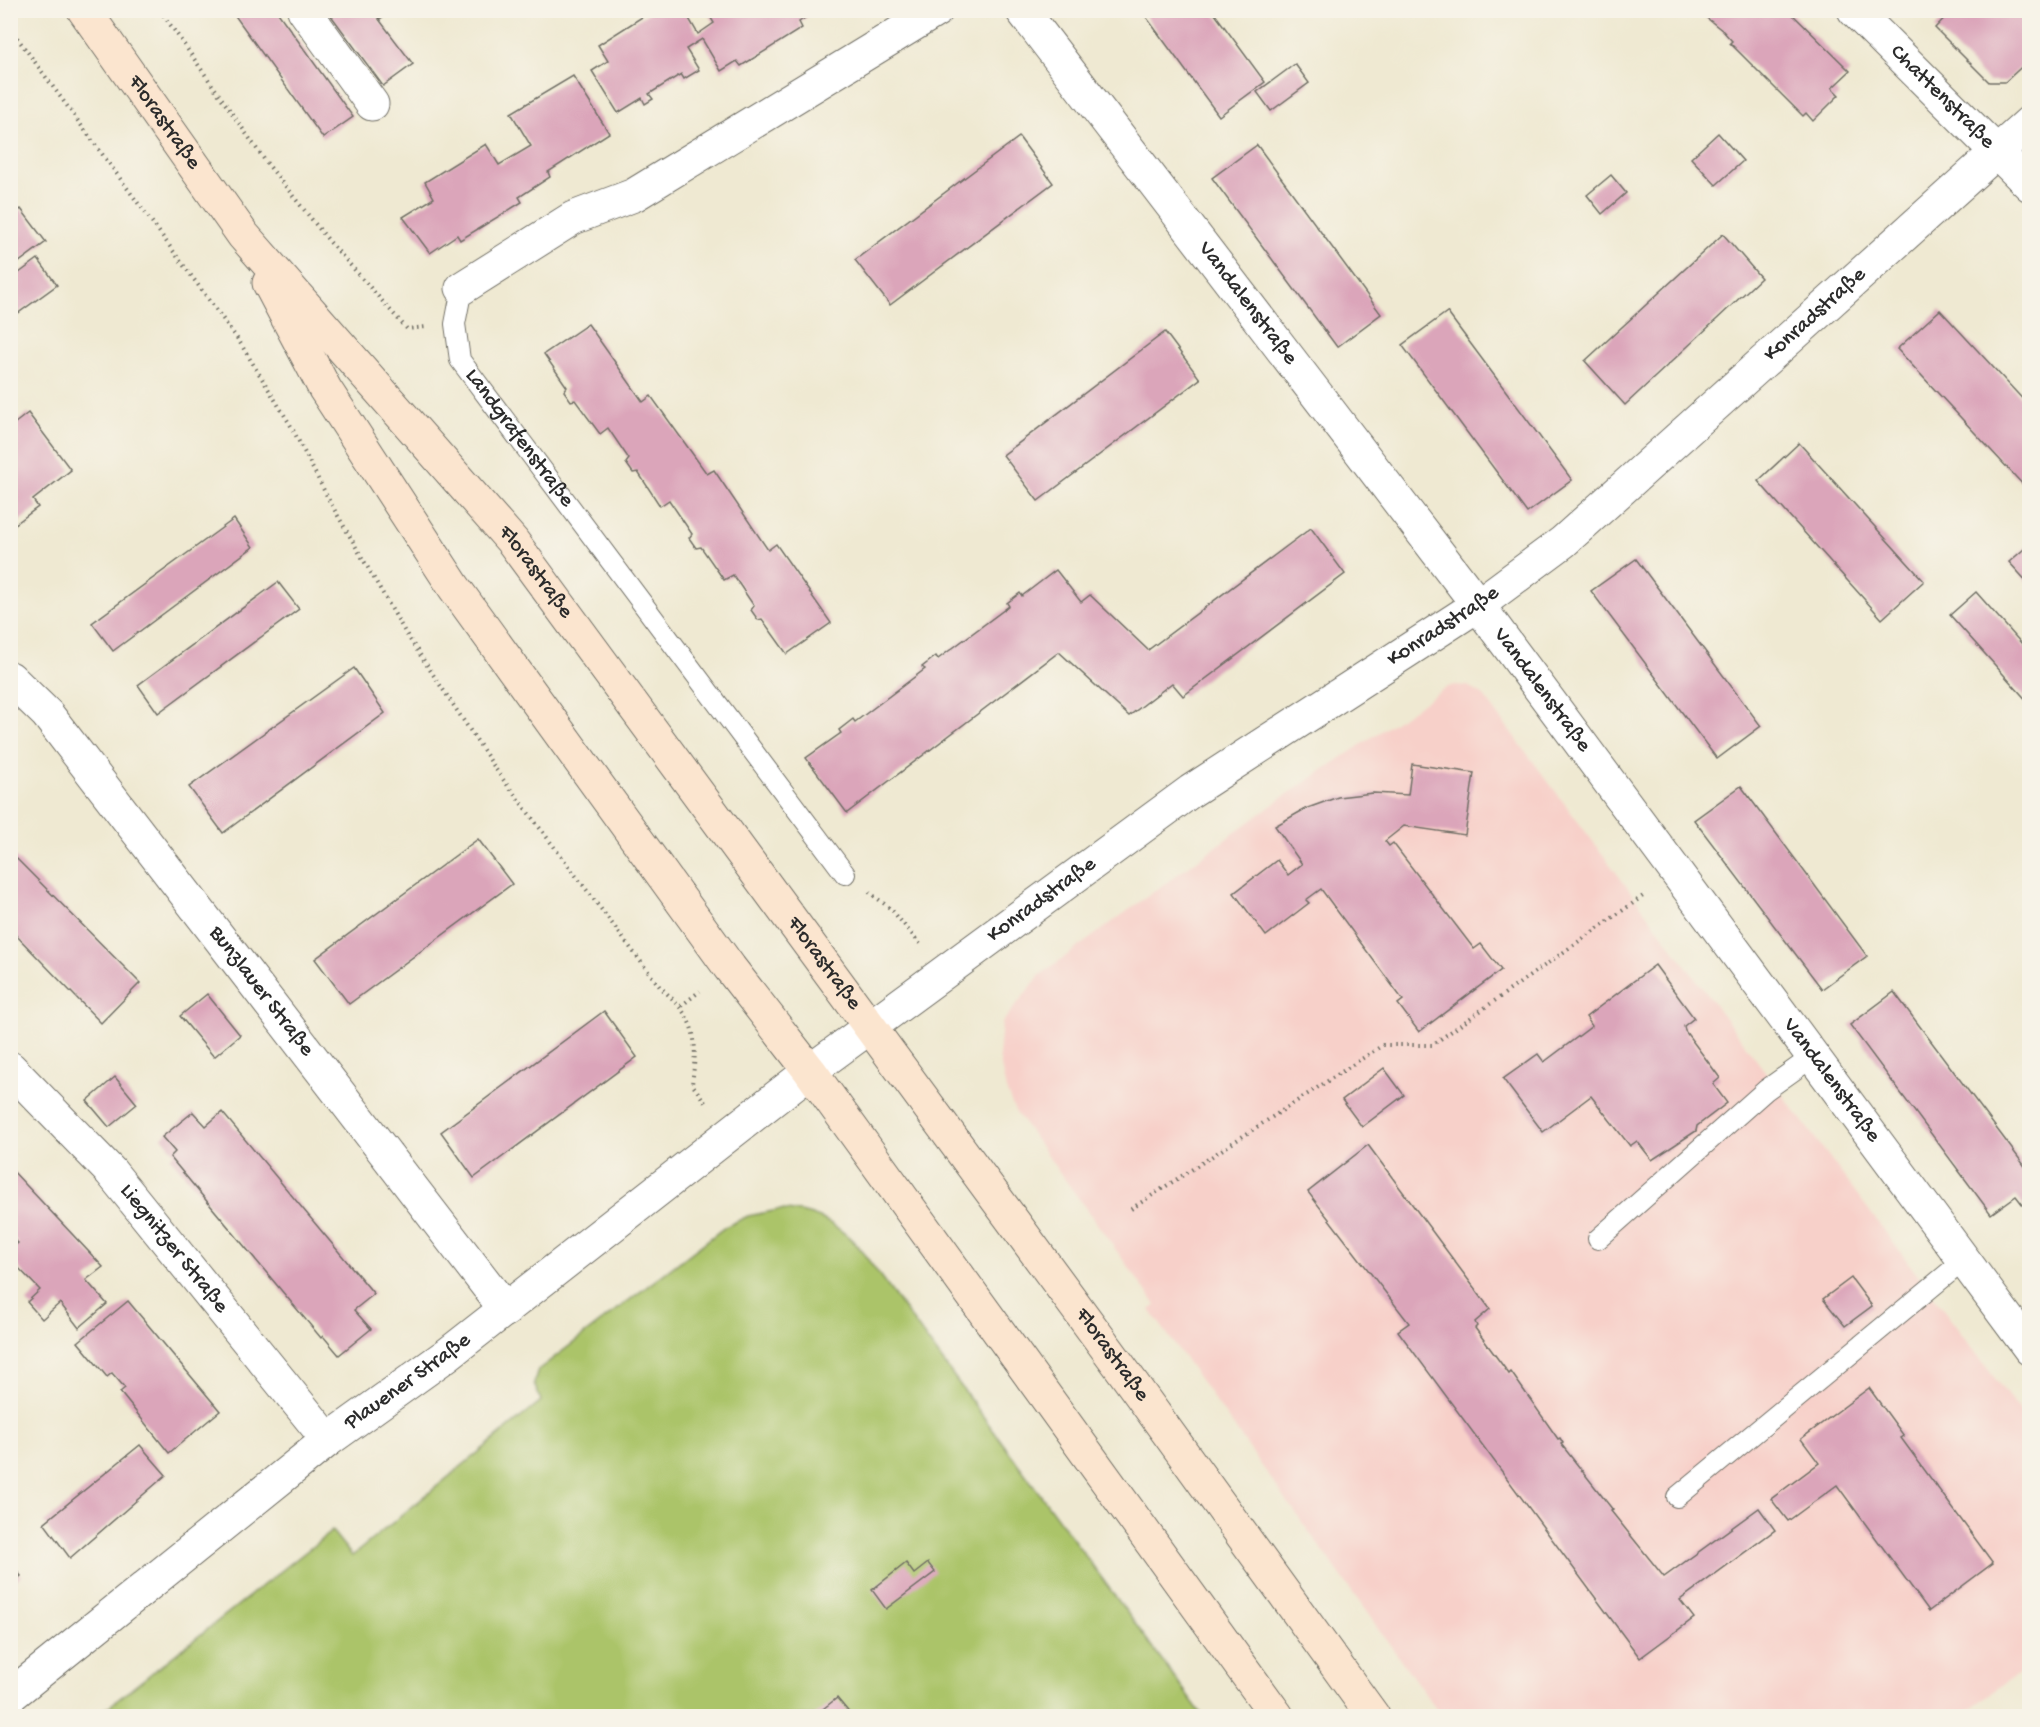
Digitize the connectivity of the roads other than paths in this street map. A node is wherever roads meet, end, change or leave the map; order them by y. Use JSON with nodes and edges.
{"nodes":[{"id":1,"x":84,"y":10,"type":"edge"},
{"id":2,"x":304,"y":10,"type":"edge"},
{"id":3,"x":937,"y":10,"type":"edge"},
{"id":4,"x":1022,"y":10,"type":"edge"},
{"id":5,"x":1854,"y":10,"type":"edge"},
{"id":6,"x":372,"y":104,"type":"dead end"},
{"id":7,"x":2030,"y":122,"type":"edge"},
{"id":8,"x":1996,"y":153,"type":"junction"},
{"id":9,"x":2030,"y":185,"type":"edge"},
{"id":10,"x":243,"y":235,"type":"junction"},
{"id":11,"x":462,"y":288,"type":"joint"},
{"id":12,"x":1478,"y":605,"type":"junction"},
{"id":13,"x":10,"y":678,"type":"edge"},
{"id":14,"x":844,"y":874,"type":"dead end"},
{"id":15,"x":870,"y":1027,"type":"junction"},
{"id":16,"x":1812,"y":1058,"type":"junction"},
{"id":17,"x":10,"y":1068,"type":"edge"},
{"id":18,"x":810,"y":1071,"type":"junction"},
{"id":19,"x":1598,"y":1239,"type":"dead end"},
{"id":20,"x":1963,"y":1260,"type":"junction"},
{"id":21,"x":506,"y":1310,"type":"junction"},
{"id":22,"x":2030,"y":1349,"type":"edge"},
{"id":23,"x":328,"y":1440,"type":"junction"},
{"id":24,"x":1677,"y":1497,"type":"dead end"},
{"id":25,"x":10,"y":1696,"type":"edge"},
{"id":26,"x":1276,"y":1716,"type":"edge"},
{"id":27,"x":1373,"y":1716,"type":"edge"}],
"edges":[{"from":1,"to":10,"type":"main road","name":"Florastraße"},
{"from":2,"to":6,"type":"street"},
{"from":3,"to":11,"type":"street","name":"Landgrafenstraße"},
{"from":4,"to":12,"type":"street","name":"Vandalenstraße"},
{"from":5,"to":8,"type":"street","name":"Chattenstraße"},
{"from":7,"to":8,"type":"street","name":"Konradstraße"},
{"from":8,"to":9,"type":"street","name":"Chattenstraße"},
{"from":8,"to":12,"type":"street","name":"Konradstraße"},
{"from":10,"to":15,"type":"main road","name":"Florastraße"},
{"from":10,"to":18,"type":"main road","name":"Florastraße"},
{"from":11,"to":14,"type":"lane","name":"Landgrafenstraße"},
{"from":12,"to":15,"type":"street","name":"Konradstraße"},
{"from":12,"to":16,"type":"street","name":"Vandalenstraße"},
{"from":13,"to":21,"type":"street","name":"Bunzlauer Straße"},
{"from":15,"to":18,"type":"street","name":"Konradstraße"},
{"from":15,"to":27,"type":"main road","name":"Florastraße"},
{"from":16,"to":19,"type":"lane"},
{"from":16,"to":20,"type":"street","name":"Vandalenstraße"},
{"from":17,"to":23,"type":"street","name":"Liegnitzer Straße"},
{"from":18,"to":21,"type":"street","name":"Plauener Straße"},
{"from":18,"to":26,"type":"main road","name":"Florastraße"},
{"from":20,"to":22,"type":"street","name":"Vandalenstraße"},
{"from":20,"to":24,"type":"lane"},
{"from":21,"to":23,"type":"street","name":"Plauener Straße"},
{"from":23,"to":25,"type":"street","name":"Plauener Straße"}]}
